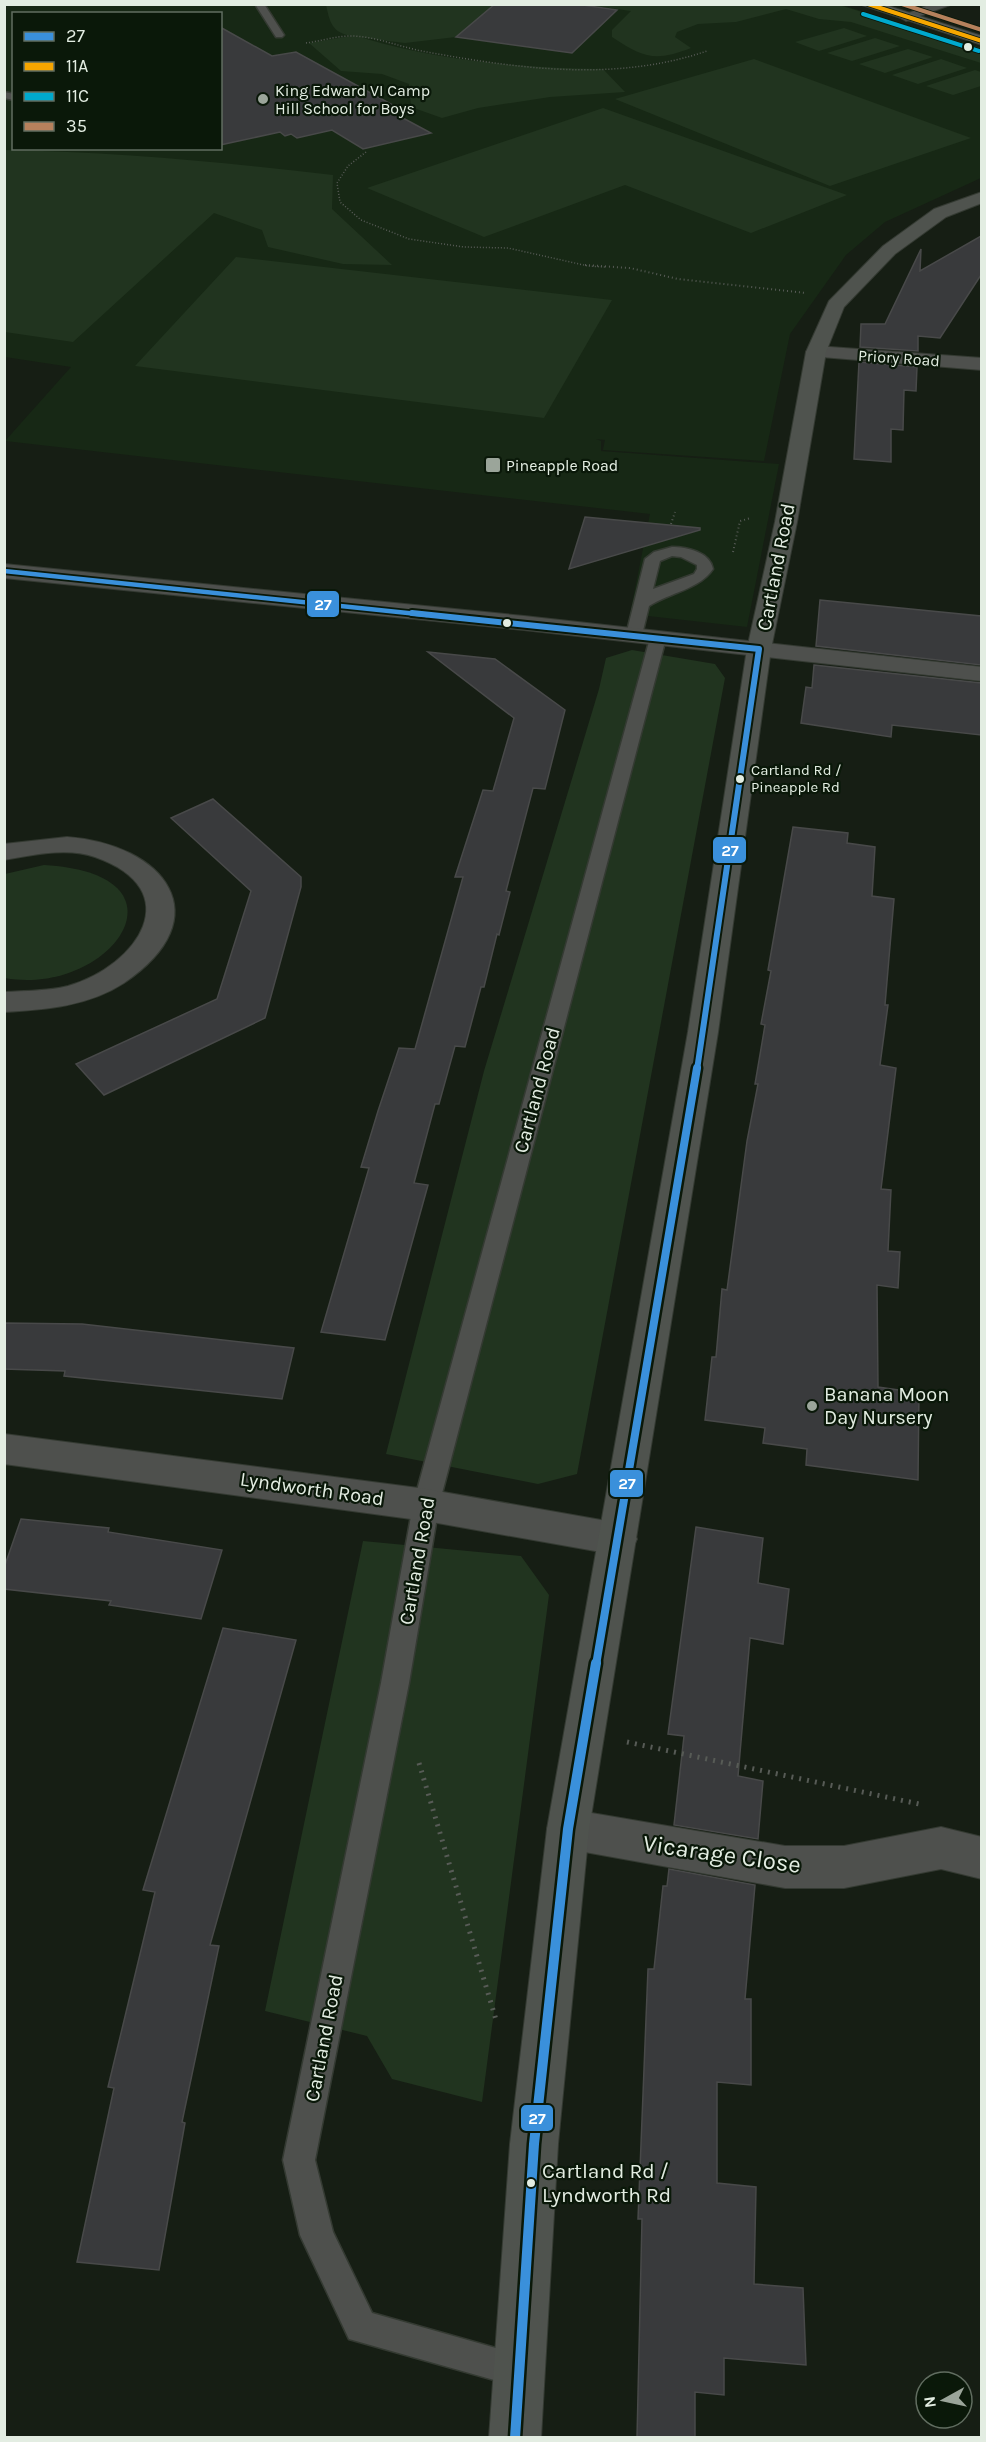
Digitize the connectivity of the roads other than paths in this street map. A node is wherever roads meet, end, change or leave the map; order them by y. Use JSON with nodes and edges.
{"nodes":[{"id":1,"x":259,"y":4,"type":"edge"},
{"id":2,"x":866,"y":4,"type":"edge"},
{"id":3,"x":946,"y":4,"type":"edge"},
{"id":4,"x":906,"y":17,"type":"junction"},
{"id":5,"x":279,"y":35,"type":"dead end"},
{"id":6,"x":981,"y":41,"type":"edge"},
{"id":7,"x":981,"y":197,"type":"edge"},
{"id":8,"x":816,"y":352,"type":"junction"},
{"id":9,"x":981,"y":364,"type":"edge"},
{"id":10,"x":4,"y":571,"type":"edge"},
{"id":11,"x":643,"y":603,"type":"dead end"},
{"id":12,"x":646,"y":637,"type":"junction"},
{"id":13,"x":759,"y":649,"type":"junction"},
{"id":14,"x":981,"y":674,"type":"edge"},
{"id":15,"x":4,"y":852,"type":"edge"},
{"id":16,"x":4,"y":1002,"type":"edge"},
{"id":17,"x":4,"y":1449,"type":"edge"},
{"id":18,"x":426,"y":1505,"type":"junction"},
{"id":19,"x":618,"y":1539,"type":"junction"},
{"id":20,"x":568,"y":1829,"type":"junction"},
{"id":21,"x":981,"y":1858,"type":"edge"},
{"id":22,"x":519,"y":2370,"type":"junction"},
{"id":23,"x":515,"y":2438,"type":"edge"}],
"edges":[{"from":1,"to":5,"type":"lane"},
{"from":2,"to":4,"type":"main road"},
{"from":3,"to":4,"type":"street"},
{"from":4,"to":6,"type":"main road"},
{"from":7,"to":8,"type":"street","name":"Cartland Road"},
{"from":8,"to":9,"type":"street","name":"Priory Road"},
{"from":8,"to":13,"type":"street","name":"Cartland Road"},
{"from":10,"to":12,"type":"street"},
{"from":11,"to":12,"type":"lane","name":"Cartland Road"},
{"from":12,"to":13,"type":"street"},
{"from":12,"to":18,"type":"lane","name":"Cartland Road"},
{"from":13,"to":14,"type":"street"},
{"from":13,"to":19,"type":"street","name":"Cartland Road"},
{"from":15,"to":16,"type":"street"},
{"from":17,"to":18,"type":"street","name":"Lyndworth Road"},
{"from":18,"to":19,"type":"street","name":"Lyndworth Road"},
{"from":18,"to":22,"type":"lane","name":"Cartland Road"},
{"from":19,"to":20,"type":"street","name":"Cartland Road"},
{"from":20,"to":21,"type":"street","name":"Vicarage Close"},
{"from":20,"to":22,"type":"street","name":"Cartland Road"},
{"from":22,"to":23,"type":"street","name":"Cartland Road"}]}
